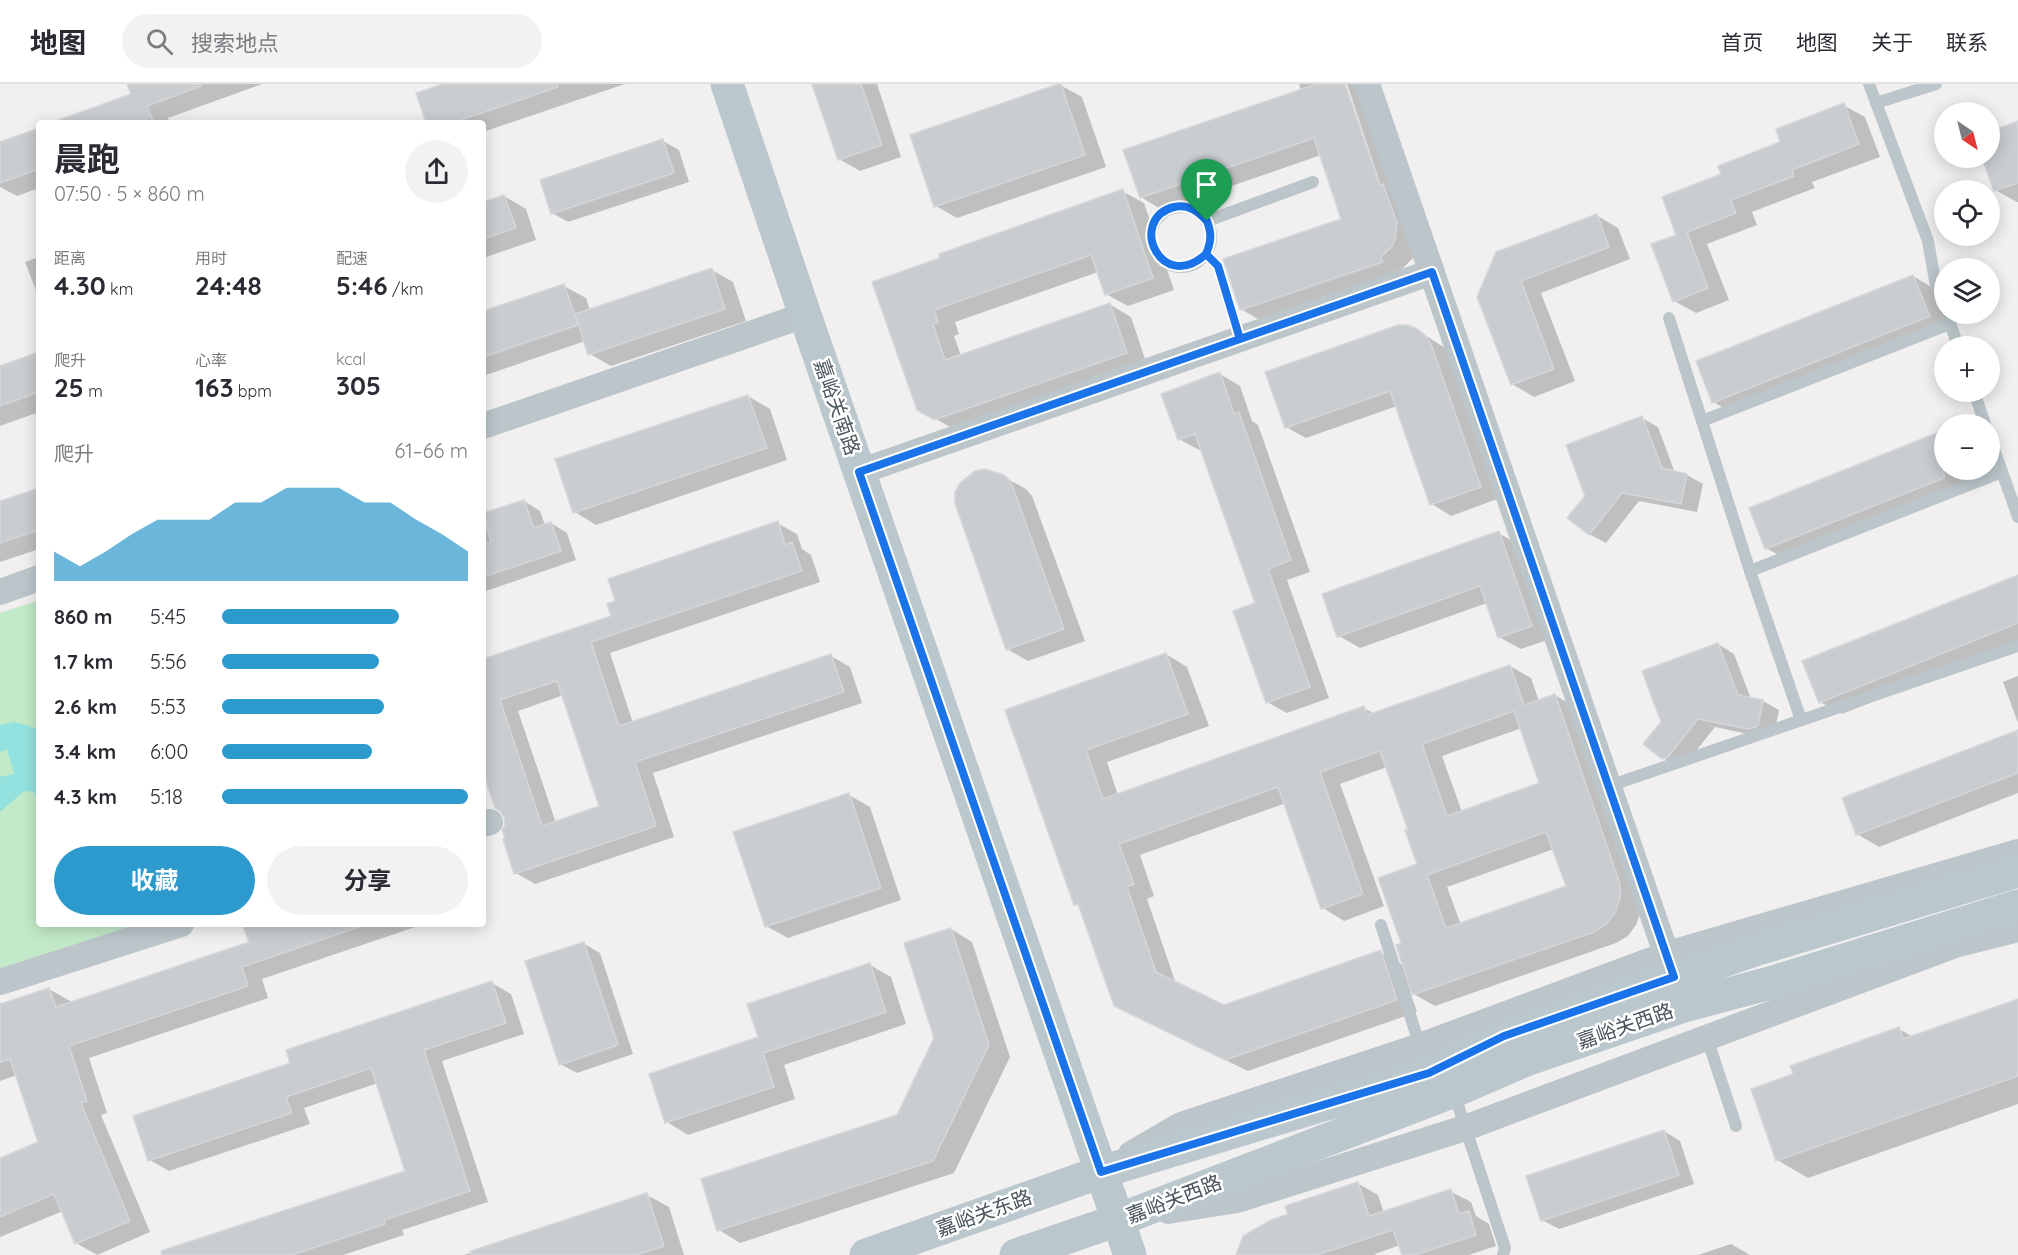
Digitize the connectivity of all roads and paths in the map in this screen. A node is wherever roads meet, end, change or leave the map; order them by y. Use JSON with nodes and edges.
{"nodes":[{"id":1,"x":727,"y":84,"type":"edge"},
{"id":2,"x":1367,"y":84,"type":"edge"},
{"id":3,"x":1869,"y":84,"type":"edge"},
{"id":4,"x":1936,"y":84,"type":"edge"},
{"id":5,"x":1876,"y":103,"type":"junction"},
{"id":6,"x":1313,"y":182,"type":"dead end"},
{"id":7,"x":1207,"y":221,"type":"junction"},
{"id":8,"x":1206,"y":254,"type":"junction"},
{"id":9,"x":1432,"y":272,"type":"junction"},
{"id":10,"x":1934,"y":275,"type":"edge"},
{"id":11,"x":805,"y":315,"type":"junction"},
{"id":12,"x":1669,"y":318,"type":"dead end"},
{"id":13,"x":1936,"y":324,"type":"edge"},
{"id":14,"x":1240,"y":339,"type":"junction"},
{"id":15,"x":1702,"y":421,"type":"junction"},
{"id":16,"x":486,"y":425,"type":"edge"},
{"id":17,"x":2000,"y":466,"type":"edge"},
{"id":18,"x":859,"y":472,"type":"junction"},
{"id":19,"x":2002,"y":472,"type":"junction"},
{"id":20,"x":2015,"y":496,"type":"edge"},
{"id":21,"x":2018,"y":517,"type":"edge"},
{"id":22,"x":1750,"y":571,"type":"junction"},
{"id":23,"x":36,"y":579,"type":"edge"},
{"id":24,"x":0,"y":592,"type":"edge"},
{"id":25,"x":2018,"y":646,"type":"edge"},
{"id":26,"x":1801,"y":720,"type":"junction"},
{"id":27,"x":1609,"y":786,"type":"junction"},
{"id":28,"x":2018,"y":852,"type":"edge"},
{"id":29,"x":2018,"y":871,"type":"edge"},
{"id":30,"x":2018,"y":906,"type":"edge"},
{"id":31,"x":1381,"y":925,"type":"dead end"},
{"id":32,"x":173,"y":927,"type":"edge"},
{"id":33,"x":2018,"y":929,"type":"edge"},
{"id":34,"x":1676,"y":979,"type":"junction"},
{"id":35,"x":0,"y":982,"type":"edge"},
{"id":36,"x":1707,"y":1038,"type":"junction"},
{"id":37,"x":1434,"y":1070,"type":"junction"},
{"id":38,"x":1736,"y":1126,"type":"dead end"},
{"id":39,"x":1465,"y":1128,"type":"junction"},
{"id":40,"x":1101,"y":1172,"type":"junction"},
{"id":41,"x":1118,"y":1220,"type":"junction"},
{"id":42,"x":866,"y":1255,"type":"edge"},
{"id":43,"x":1016,"y":1255,"type":"edge"},
{"id":44,"x":1130,"y":1255,"type":"edge"},
{"id":45,"x":1503,"y":1255,"type":"edge"}],
"edges":[{"from":1,"to":11,"type":"main road","name":"嘉峪关南路"},
{"from":2,"to":9,"type":"street"},
{"from":3,"to":5,"type":"lane"},
{"from":4,"to":5,"type":"lane"},
{"from":5,"to":10,"type":"lane"},
{"from":6,"to":7,"type":"lane"},
{"from":7,"to":8,"type":"lane"},
{"from":7,"to":8,"type":"lane"},
{"from":8,"to":14,"type":"lane"},
{"from":9,"to":14,"type":"street"},
{"from":9,"to":27,"type":"street"},
{"from":11,"to":16,"type":"street"},
{"from":11,"to":18,"type":"main road","name":"嘉峪关南路"},
{"from":12,"to":15,"type":"lane"},
{"from":13,"to":15,"type":"lane"},
{"from":14,"to":18,"type":"street"},
{"from":15,"to":22,"type":"lane"},
{"from":17,"to":19,"type":"lane"},
{"from":18,"to":40,"type":"main road","name":"嘉峪关南路"},
{"from":19,"to":20,"type":"lane"},
{"from":19,"to":22,"type":"lane"},
{"from":20,"to":21,"type":"lane"},
{"from":22,"to":26,"type":"lane"},
{"from":23,"to":24,"type":"street"},
{"from":25,"to":26,"type":"lane"},
{"from":26,"to":27,"type":"lane"},
{"from":27,"to":34,"type":"street"},
{"from":28,"to":34,"type":"street"},
{"from":29,"to":34,"type":"main road","name":"嘉峪关西路"},
{"from":30,"to":34,"type":"main road","name":"嘉峪关西路"},
{"from":31,"to":37,"type":"lane"},
{"from":32,"to":35,"type":"street"},
{"from":33,"to":36,"type":"street","name":"嘉峪关西路"},
{"from":34,"to":37,"type":"main road","name":"嘉峪关西路"},
{"from":36,"to":38,"type":"lane"},
{"from":36,"to":39,"type":"street","name":"嘉峪关西路"},
{"from":37,"to":39,"type":"lane"},
{"from":37,"to":40,"type":"main road","name":"嘉峪关西路"},
{"from":37,"to":41,"type":"main road","name":"嘉峪关西路"},
{"from":39,"to":41,"type":"street","name":"嘉峪关西路"},
{"from":39,"to":45,"type":"lane"},
{"from":40,"to":41,"type":"main road","name":"嘉峪关南路"},
{"from":40,"to":42,"type":"main road","name":"嘉峪关东路"},
{"from":41,"to":43,"type":"main road"},
{"from":41,"to":44,"type":"main road","name":"嘉峪关南路"}]}
